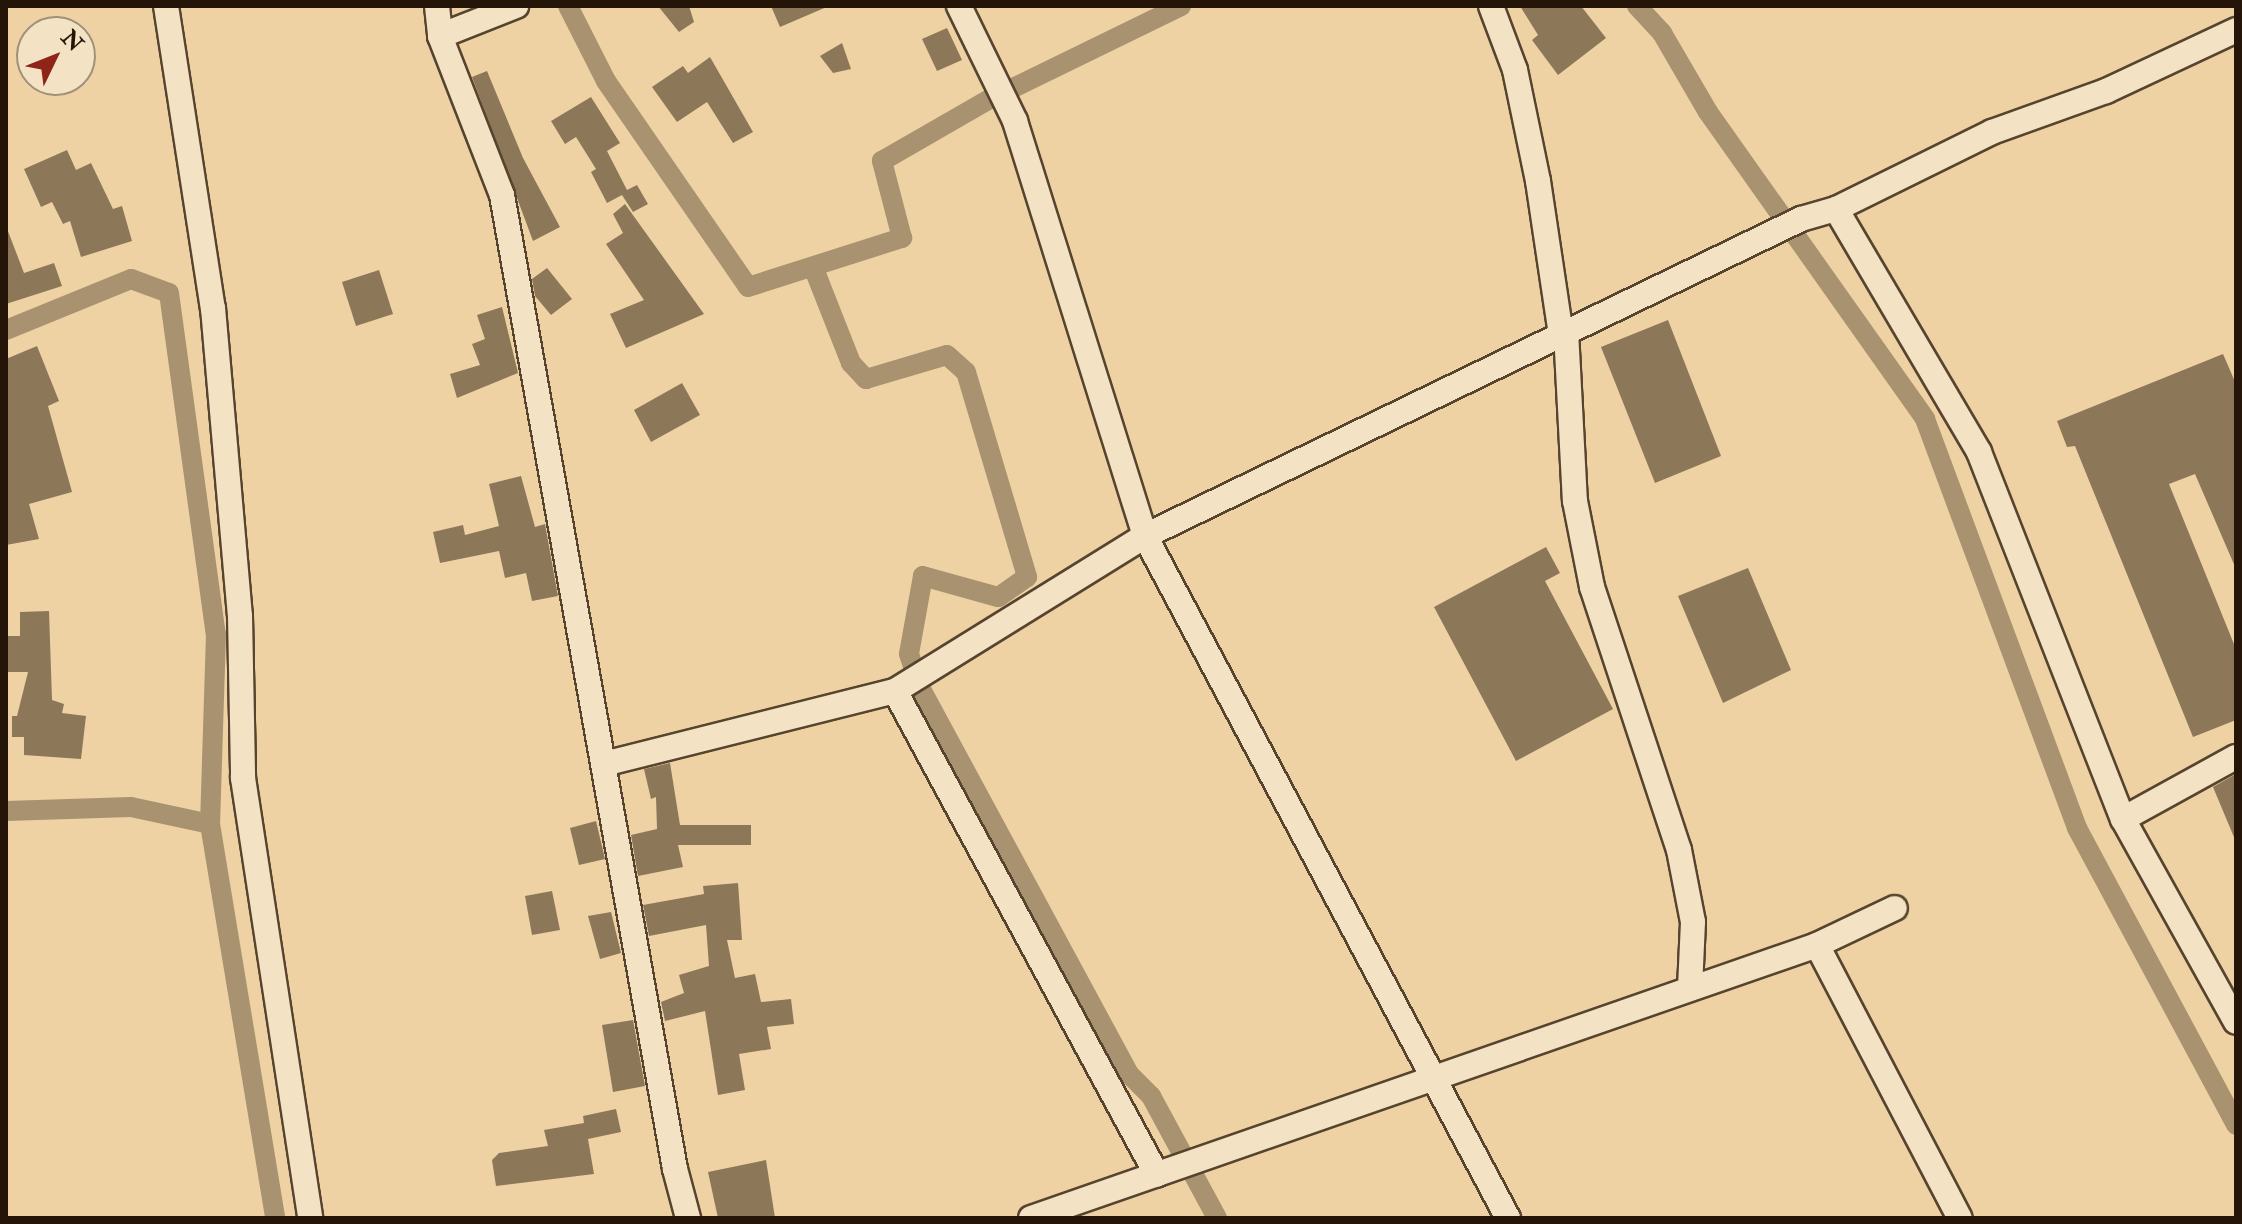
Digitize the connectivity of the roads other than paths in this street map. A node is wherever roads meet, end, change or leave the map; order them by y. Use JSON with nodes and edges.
{"nodes":[{"id":1,"x":166,"y":6,"type":"edge"},
{"id":2,"x":437,"y":6,"type":"edge"},
{"id":3,"x":516,"y":6,"type":"edge"},
{"id":4,"x":959,"y":6,"type":"edge"},
{"id":5,"x":1491,"y":6,"type":"edge"},
{"id":6,"x":2236,"y":30,"type":"edge"},
{"id":7,"x":440,"y":36,"type":"junction"},
{"id":8,"x":1836,"y":209,"type":"junction"},
{"id":9,"x":1563,"y":333,"type":"junction"},
{"id":10,"x":1145,"y":536,"type":"junction"},
{"id":11,"x":895,"y":691,"type":"junction"},
{"id":12,"x":2236,"y":757,"type":"edge"},
{"id":13,"x":604,"y":764,"type":"junction"},
{"id":14,"x":2123,"y":819,"type":"junction"},
{"id":15,"x":1895,"y":908,"type":"dead end"},
{"id":16,"x":1817,"y":945,"type":"junction"},
{"id":17,"x":1690,"y":987,"type":"junction"},
{"id":18,"x":2236,"y":1022,"type":"edge"},
{"id":19,"x":1433,"y":1076,"type":"junction"},
{"id":20,"x":1165,"y":1173,"type":"junction"},
{"id":21,"x":310,"y":1218,"type":"edge"},
{"id":22,"x":688,"y":1218,"type":"edge"},
{"id":23,"x":1031,"y":1218,"type":"edge"},
{"id":24,"x":1508,"y":1218,"type":"edge"},
{"id":25,"x":1960,"y":1218,"type":"edge"}],
"edges":[{"from":1,"to":21,"type":"street"},
{"from":2,"to":7,"type":"street"},
{"from":3,"to":7,"type":"street"},
{"from":4,"to":10,"type":"street"},
{"from":5,"to":9,"type":"street"},
{"from":6,"to":8,"type":"street"},
{"from":7,"to":13,"type":"street"},
{"from":8,"to":9,"type":"street"},
{"from":8,"to":14,"type":"street"},
{"from":9,"to":10,"type":"street"},
{"from":9,"to":17,"type":"street"},
{"from":10,"to":11,"type":"street"},
{"from":10,"to":19,"type":"street"},
{"from":11,"to":13,"type":"street"},
{"from":11,"to":20,"type":"street"},
{"from":12,"to":14,"type":"street"},
{"from":13,"to":22,"type":"street"},
{"from":14,"to":18,"type":"street"},
{"from":15,"to":16,"type":"street"},
{"from":16,"to":17,"type":"street"},
{"from":16,"to":25,"type":"street"},
{"from":17,"to":19,"type":"street"},
{"from":19,"to":20,"type":"street"},
{"from":19,"to":24,"type":"street"},
{"from":20,"to":23,"type":"street"}]}
